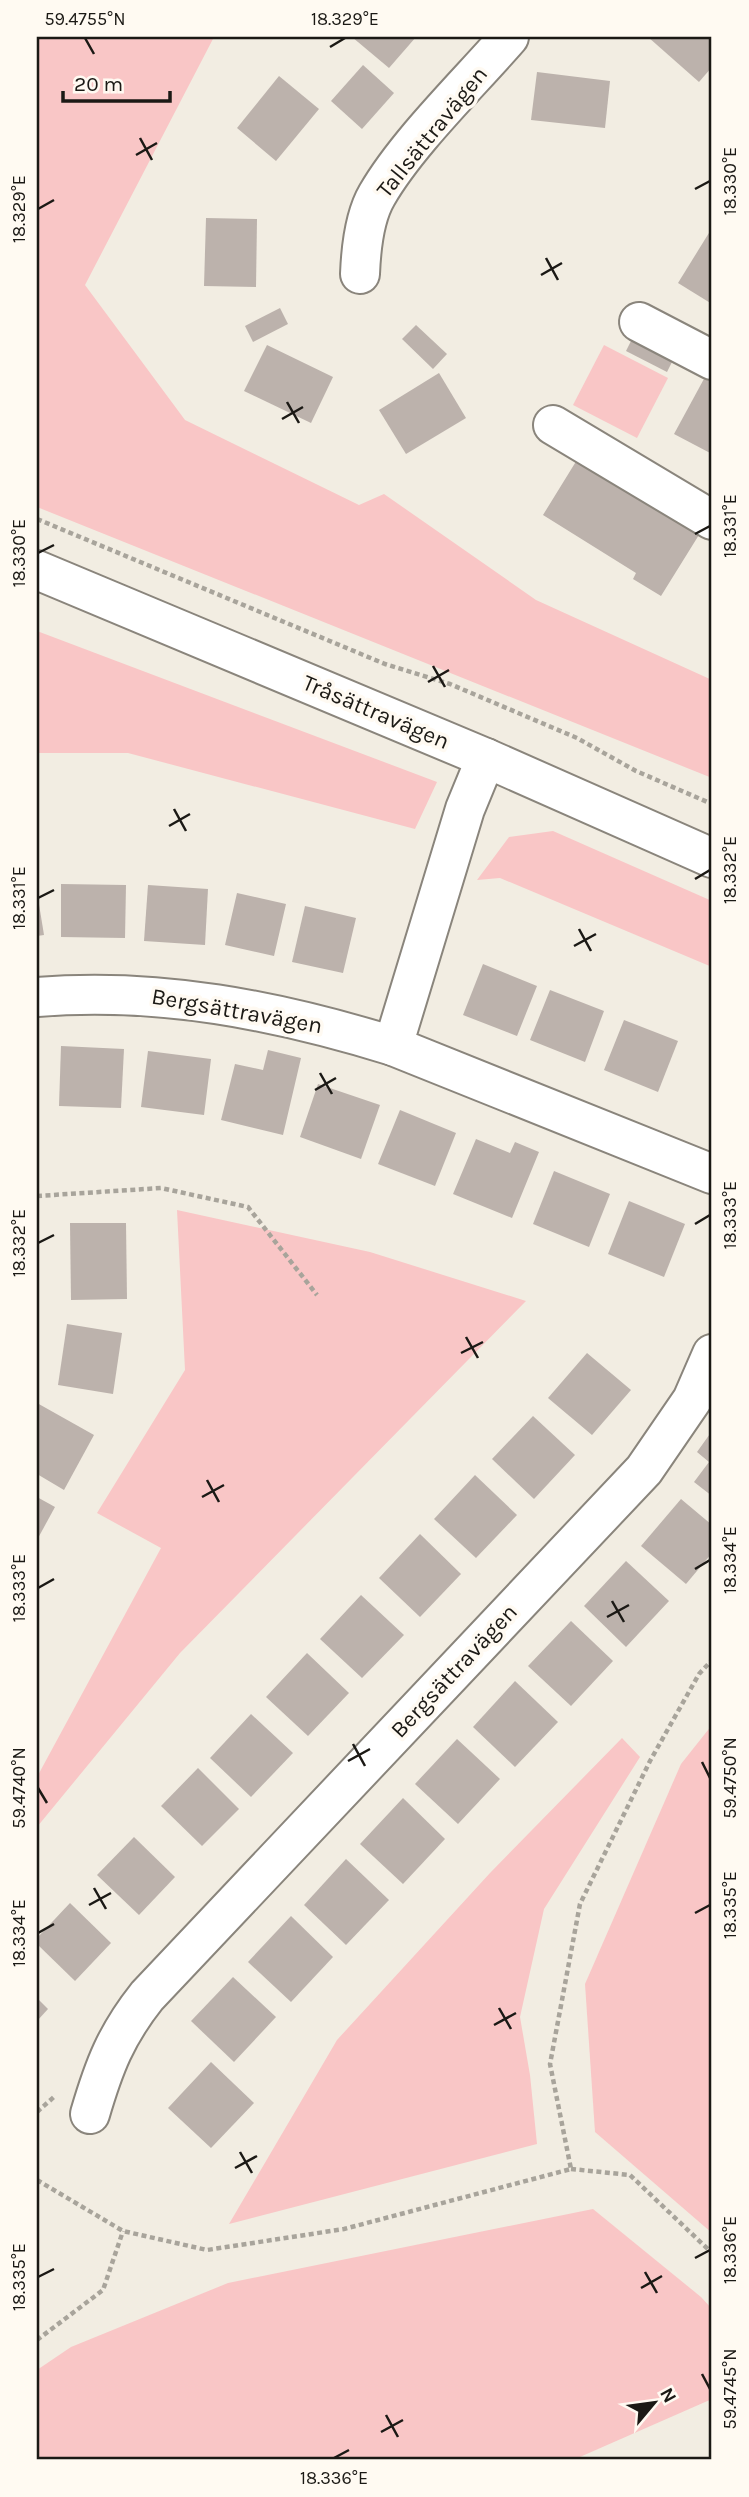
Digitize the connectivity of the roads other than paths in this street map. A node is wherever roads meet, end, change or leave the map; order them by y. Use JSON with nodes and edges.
{"nodes":[{"id":1,"x":509,"y":37,"type":"edge"},
{"id":2,"x":360,"y":274,"type":"dead end"},
{"id":3,"x":639,"y":322,"type":"dead end"},
{"id":4,"x":712,"y":360,"type":"edge"},
{"id":5,"x":554,"y":425,"type":"dead end"},
{"id":6,"x":712,"y":520,"type":"edge"},
{"id":7,"x":37,"y":570,"type":"edge"},
{"id":8,"x":486,"y":758,"type":"junction"},
{"id":9,"x":712,"y":858,"type":"edge"},
{"id":10,"x":37,"y":997,"type":"edge"},
{"id":11,"x":393,"y":1046,"type":"junction"},
{"id":12,"x":712,"y":1174,"type":"edge"},
{"id":13,"x":712,"y":1354,"type":"edge"},
{"id":14,"x":90,"y":2114,"type":"dead end"}],
"edges":[{"from":1,"to":2,"type":"street","name":"Tallsättravägen"},
{"from":3,"to":4,"type":"street"},
{"from":5,"to":6,"type":"street"},
{"from":7,"to":8,"type":"street","name":"Tråsättravägen"},
{"from":8,"to":9,"type":"street","name":"Tråsättravägen"},
{"from":8,"to":11,"type":"street"},
{"from":10,"to":11,"type":"street","name":"Bergsättravägen"},
{"from":11,"to":12,"type":"street","name":"Bergsättravägen"},
{"from":13,"to":14,"type":"street","name":"Bergsättravägen"}]}
